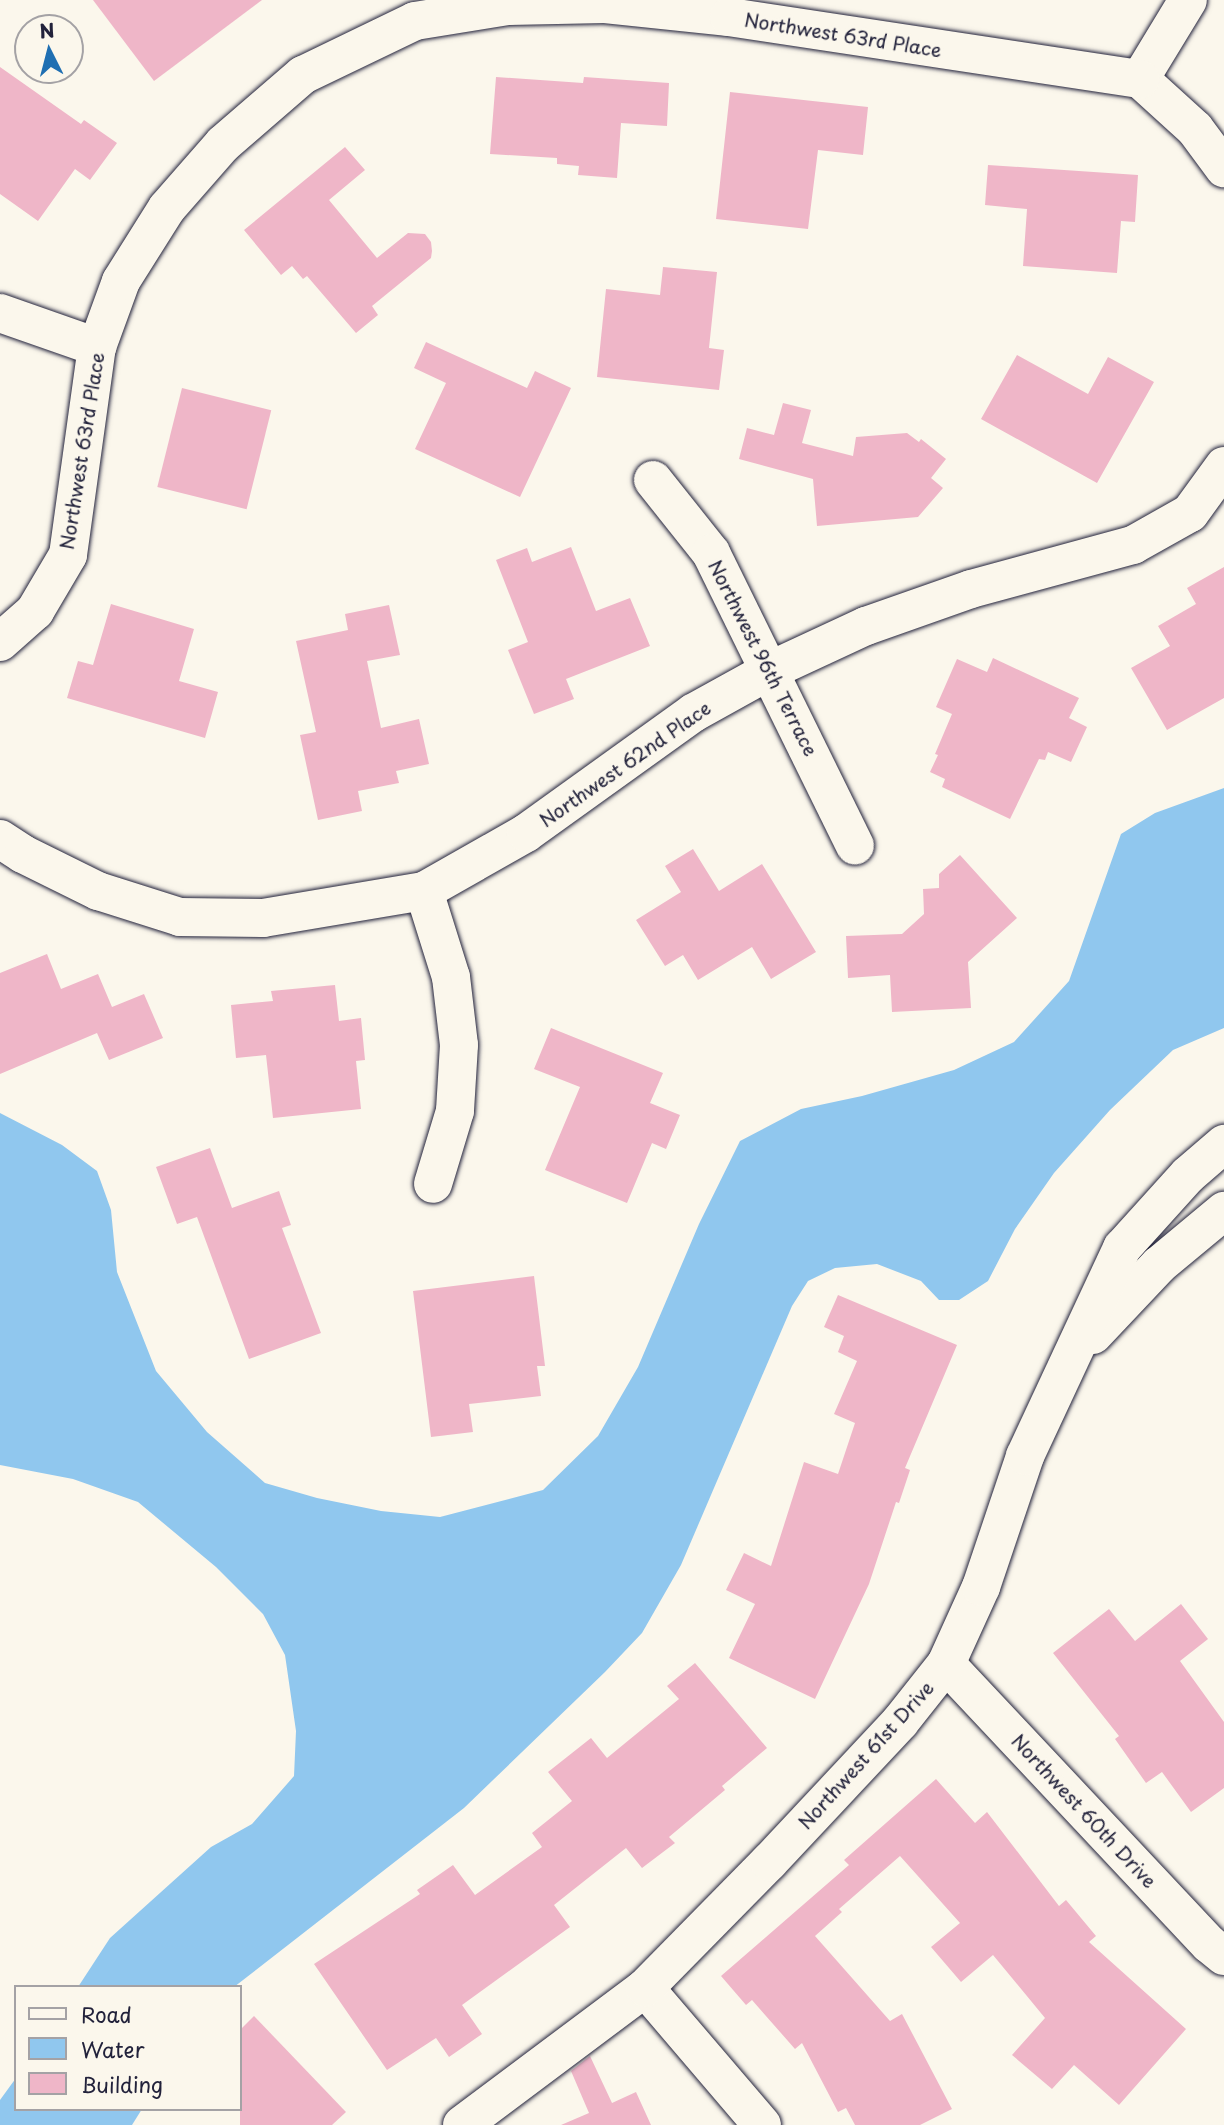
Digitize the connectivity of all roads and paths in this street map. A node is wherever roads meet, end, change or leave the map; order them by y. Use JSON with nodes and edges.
{"nodes":[{"id":1,"x":1188,"y":0,"type":"edge"},
{"id":2,"x":729,"y":9,"type":"edge"},
{"id":3,"x":1140,"y":79,"type":"junction"},
{"id":4,"x":1224,"y":168,"type":"edge"},
{"id":5,"x":0,"y":313,"type":"edge"},
{"id":6,"x":97,"y":347,"type":"junction"},
{"id":7,"x":1224,"y":466,"type":"edge"},
{"id":8,"x":653,"y":480,"type":"dead end"},
{"id":9,"x":0,"y":642,"type":"edge"},
{"id":10,"x":771,"y":670,"type":"junction"},
{"id":11,"x":0,"y":839,"type":"edge"},
{"id":12,"x":855,"y":846,"type":"dead end"},
{"id":13,"x":424,"y":891,"type":"junction"},
{"id":14,"x":1224,"y":1144,"type":"edge"},
{"id":15,"x":433,"y":1184,"type":"dead end"},
{"id":16,"x":1224,"y":1211,"type":"edge"},
{"id":17,"x":1068,"y":1363,"type":"junction"},
{"id":18,"x":946,"y":1664,"type":"junction"},
{"id":19,"x":1224,"y":1956,"type":"edge"},
{"id":20,"x":645,"y":1988,"type":"junction"},
{"id":21,"x":462,"y":2125,"type":"edge"},
{"id":22,"x":762,"y":2125,"type":"edge"}],
"edges":[{"from":1,"to":3,"type":"street"},
{"from":2,"to":3,"type":"street","name":"Northwest 63rd Place"},
{"from":2,"to":6,"type":"street","name":"Northwest 63rd Place"},
{"from":3,"to":4,"type":"street"},
{"from":5,"to":6,"type":"street"},
{"from":6,"to":9,"type":"street","name":"Northwest 63rd Place"},
{"from":7,"to":10,"type":"street","name":"Northwest 62nd Place"},
{"from":8,"to":10,"type":"street","name":"Northwest 96th Terrace"},
{"from":10,"to":12,"type":"street","name":"Northwest 96th Terrace"},
{"from":10,"to":13,"type":"street","name":"Northwest 62nd Place"},
{"from":11,"to":13,"type":"street","name":"Northwest 62nd Place"},
{"from":13,"to":15,"type":"street"},
{"from":14,"to":17,"type":"street","name":"Northwest 61st Drive"},
{"from":16,"to":17,"type":"street","name":"Northwest 61st Drive"},
{"from":17,"to":18,"type":"street","name":"Northwest 61st Drive"},
{"from":18,"to":19,"type":"street","name":"Northwest 60th Drive"},
{"from":18,"to":20,"type":"street","name":"Northwest 61st Drive"},
{"from":20,"to":21,"type":"street","name":"Northwest 61st Drive"},
{"from":20,"to":22,"type":"street"}]}
